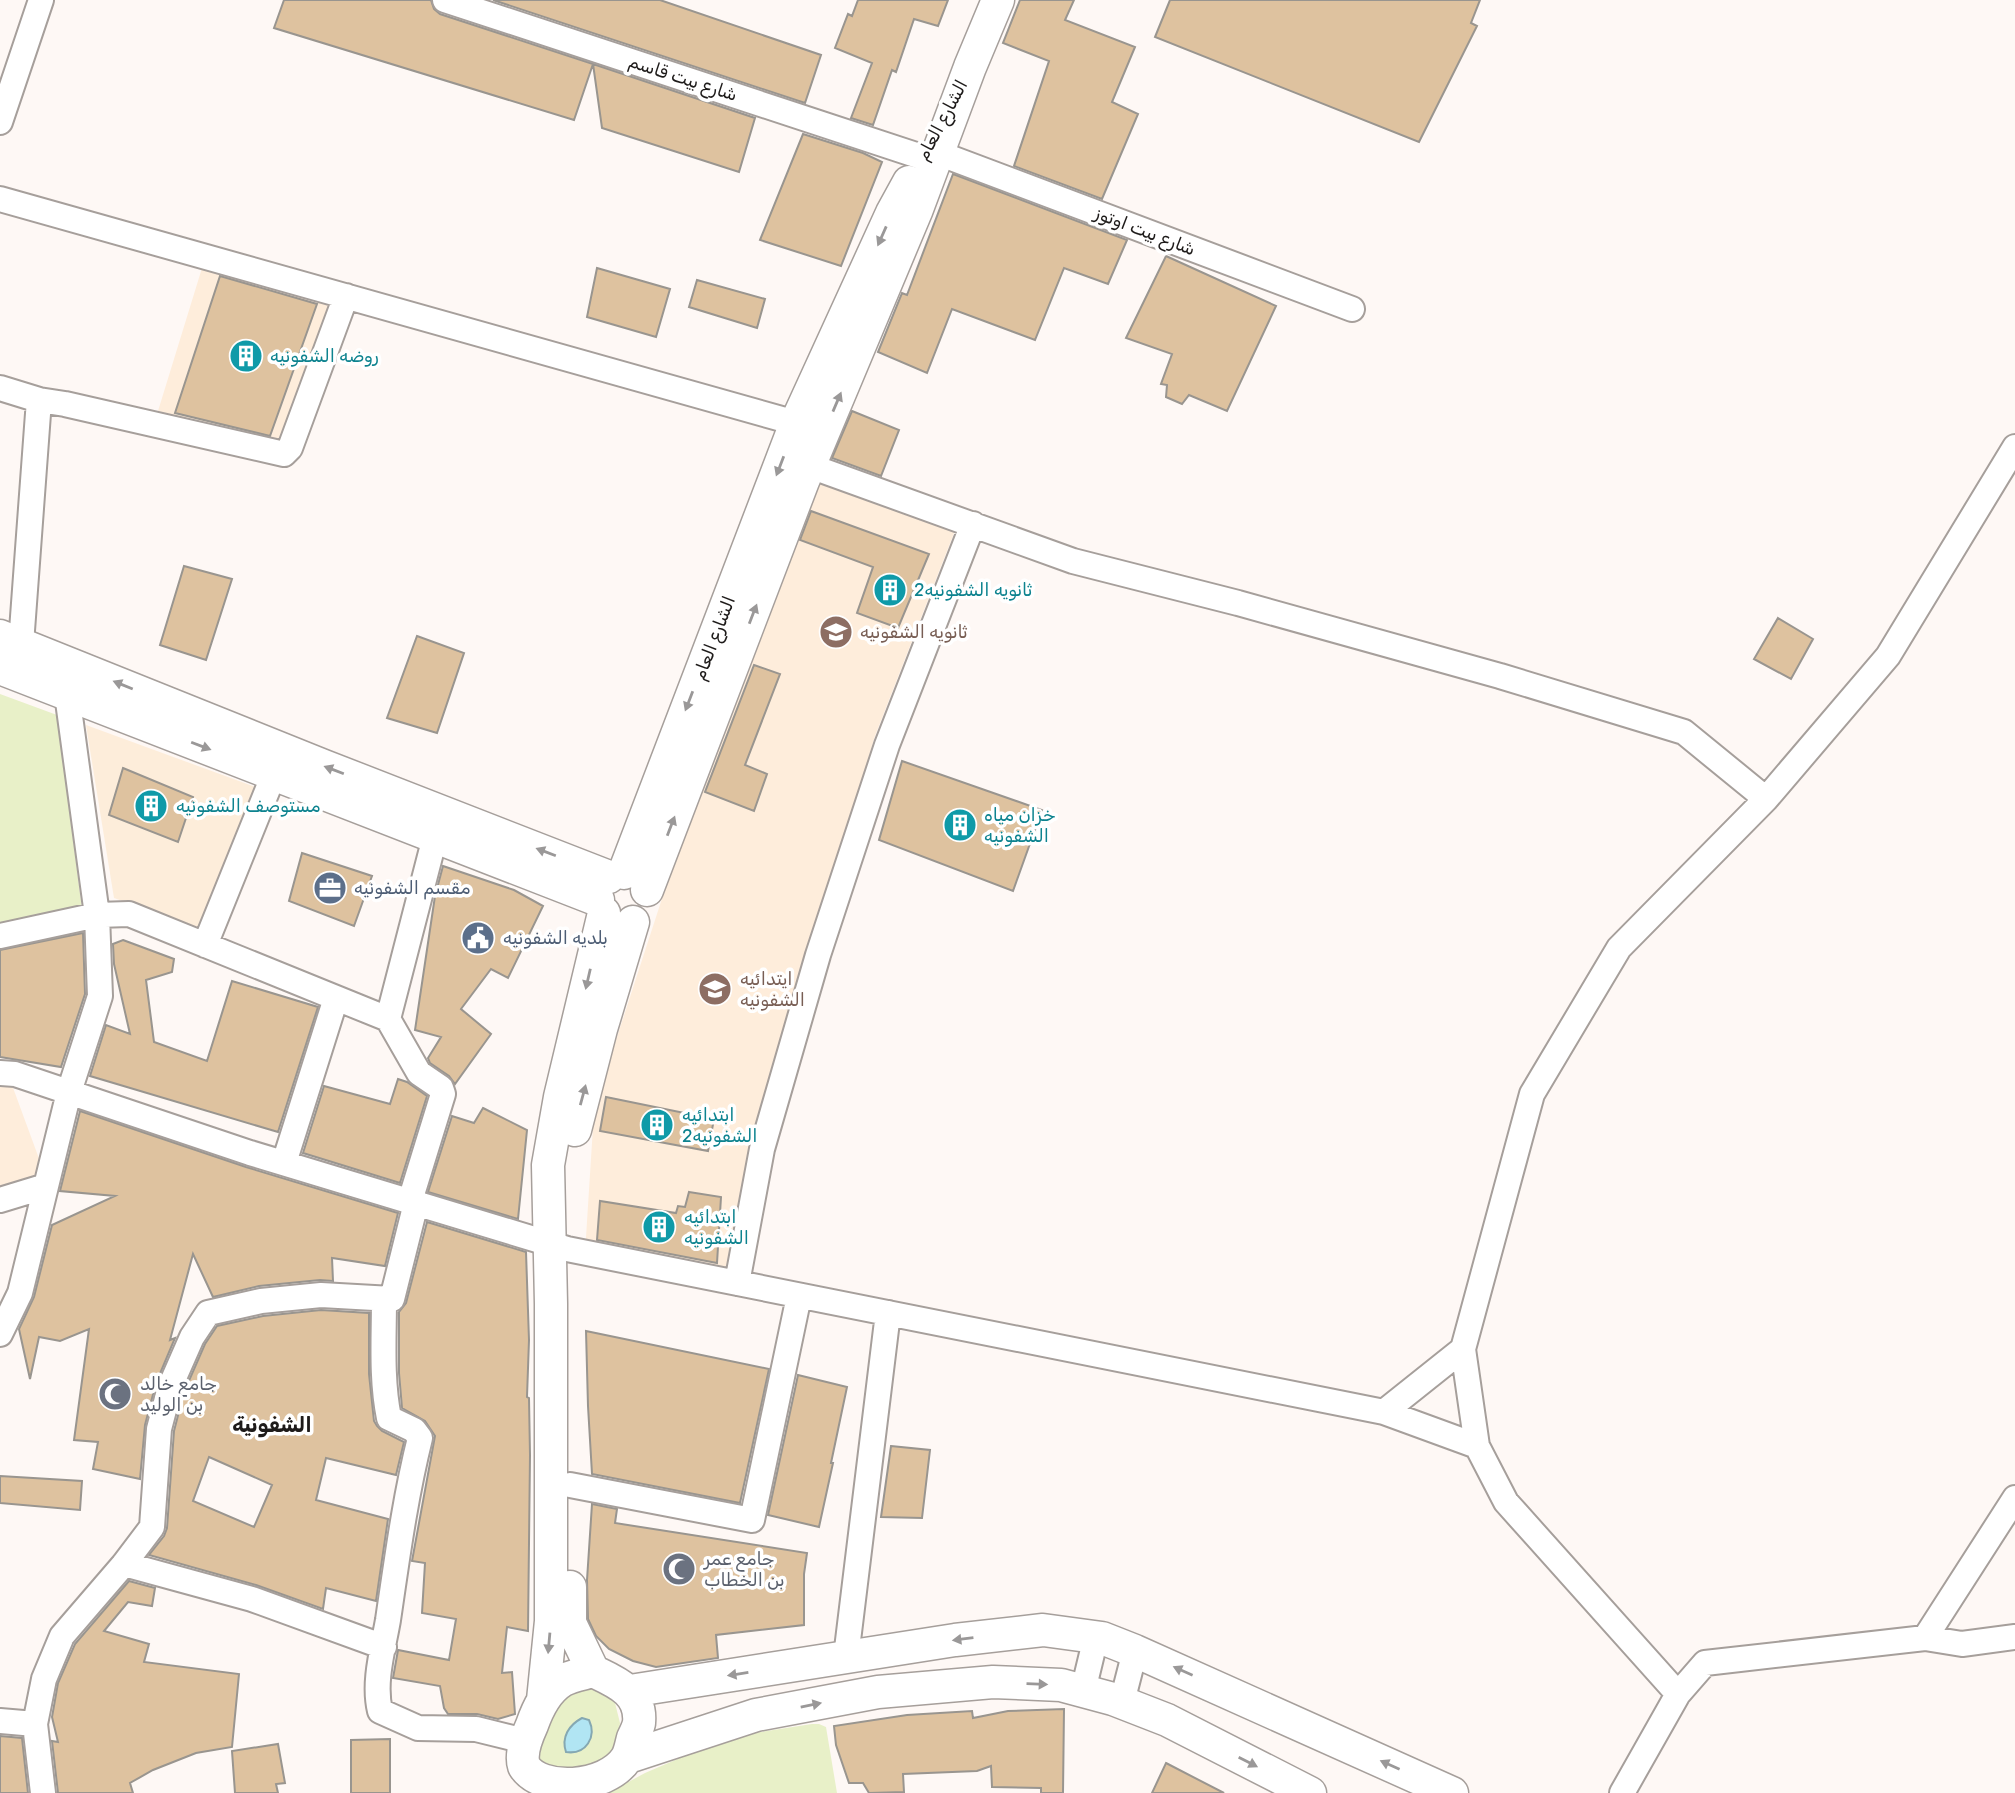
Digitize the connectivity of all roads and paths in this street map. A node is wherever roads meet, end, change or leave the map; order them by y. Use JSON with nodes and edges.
{"nodes":[{"id":1,"x":41,"y":0,"type":"edge"},
{"id":2,"x":444,"y":0,"type":"edge"},
{"id":3,"x":998,"y":0,"type":"edge"},
{"id":4,"x":0,"y":122,"type":"edge"},
{"id":5,"x":930,"y":155,"type":"junction"},
{"id":6,"x":0,"y":199,"type":"edge"},
{"id":7,"x":346,"y":296,"type":"junction"},
{"id":8,"x":1352,"y":309,"type":"dead end"},
{"id":9,"x":0,"y":388,"type":"edge"},
{"id":10,"x":39,"y":400,"type":"junction"},
{"id":11,"x":796,"y":423,"type":"junction"},
{"id":12,"x":2015,"y":447,"type":"edge"},
{"id":13,"x":810,"y":466,"type":"junction"},
{"id":14,"x":973,"y":524,"type":"junction"},
{"id":15,"x":11,"y":640,"type":"edge"},
{"id":16,"x":0,"y":668,"type":"edge"},
{"id":17,"x":67,"y":694,"type":"junction"},
{"id":18,"x":274,"y":774,"type":"junction"},
{"id":19,"x":1766,"y":799,"type":"junction"},
{"id":20,"x":435,"y":837,"type":"junction"},
{"id":21,"x":616,"y":891,"type":"junction"},
{"id":22,"x":97,"y":915,"type":"junction"},
{"id":23,"x":0,"y":936,"type":"edge"},
{"id":24,"x":205,"y":945,"type":"junction"},
{"id":25,"x":336,"y":998,"type":"junction"},
{"id":26,"x":388,"y":1019,"type":"junction"},
{"id":27,"x":0,"y":1073,"type":"edge"},
{"id":28,"x":69,"y":1092,"type":"junction"},
{"id":29,"x":284,"y":1163,"type":"junction"},
{"id":30,"x":46,"y":1186,"type":"junction"},
{"id":31,"x":0,"y":1200,"type":"edge"},
{"id":32,"x":413,"y":1202,"type":"junction"},
{"id":33,"x":558,"y":1246,"type":"junction"},
{"id":34,"x":737,"y":1283,"type":"junction"},
{"id":35,"x":799,"y":1296,"type":"junction"},
{"id":36,"x":384,"y":1299,"type":"junction"},
{"id":37,"x":888,"y":1313,"type":"junction"},
{"id":38,"x":0,"y":1334,"type":"edge"},
{"id":39,"x":1462,"y":1349,"type":"junction"},
{"id":40,"x":1384,"y":1412,"type":"junction"},
{"id":41,"x":1477,"y":1446,"type":"junction"},
{"id":42,"x":570,"y":1485,"type":"junction"},
{"id":43,"x":2015,"y":1498,"type":"edge"},
{"id":44,"x":124,"y":1564,"type":"junction"},
{"id":45,"x":1096,"y":1637,"type":"junction"},
{"id":46,"x":1925,"y":1637,"type":"junction"},
{"id":47,"x":2015,"y":1637,"type":"edge"},
{"id":48,"x":384,"y":1647,"type":"junction"},
{"id":49,"x":1135,"y":1651,"type":"junction"},
{"id":50,"x":846,"y":1657,"type":"junction"},
{"id":51,"x":593,"y":1671,"type":"junction"},
{"id":52,"x":630,"y":1691,"type":"junction"},
{"id":53,"x":1083,"y":1691,"type":"junction"},
{"id":54,"x":1678,"y":1694,"type":"junction"},
{"id":55,"x":543,"y":1700,"type":"junction"},
{"id":56,"x":1122,"y":1702,"type":"junction"},
{"id":57,"x":0,"y":1721,"type":"edge"},
{"id":58,"x":36,"y":1724,"type":"junction"},
{"id":59,"x":628,"y":1757,"type":"junction"},
{"id":60,"x":521,"y":1766,"type":"edge"},
{"id":61,"x":576,"y":1792,"type":"edge"},
{"id":62,"x":43,"y":1793,"type":"edge"},
{"id":63,"x":1310,"y":1793,"type":"edge"},
{"id":64,"x":1452,"y":1793,"type":"edge"},
{"id":65,"x":1622,"y":1793,"type":"edge"}],
"edges":[{"from":1,"to":4,"type":"street"},
{"from":2,"to":5,"type":"street","name":"شارع بيت قاسم"},
{"from":3,"to":5,"type":"main road","name":"الشارع العام"},
{"from":5,"to":8,"type":"street","name":"شارع بيت اوتوز"},
{"from":5,"to":11,"type":"main road","name":"الشارع العام","one_way":true},
{"from":13,"to":5,"type":"main road","name":"الشارع العام","one_way":true},
{"from":6,"to":7,"type":"street"},
{"from":7,"to":10,"type":"street"},
{"from":7,"to":11,"type":"street"},
{"from":9,"to":10,"type":"street"},
{"from":10,"to":15,"type":"street"},
{"from":11,"to":21,"type":"main road","name":"الشارع العام","one_way":true},
{"from":12,"to":19,"type":"street"},
{"from":13,"to":14,"type":"street"},
{"from":21,"to":13,"type":"main road","name":"الشارع العام","one_way":true},
{"from":14,"to":19,"type":"street"},
{"from":14,"to":34,"type":"street"},
{"from":21,"to":15,"type":"main road","one_way":true},
{"from":16,"to":17,"type":"main road"},
{"from":17,"to":18,"type":"main road","one_way":true},
{"from":17,"to":22,"type":"street"},
{"from":18,"to":20,"type":"main road"},
{"from":18,"to":24,"type":"street"},
{"from":19,"to":39,"type":"street"},
{"from":20,"to":21,"type":"main road"},
{"from":20,"to":26,"type":"street"},
{"from":21,"to":33,"type":"main road","one_way":true},
{"from":33,"to":21,"type":"main road","one_way":true},
{"from":22,"to":23,"type":"street"},
{"from":22,"to":24,"type":"street"},
{"from":22,"to":28,"type":"street"},
{"from":24,"to":25,"type":"street"},
{"from":25,"to":26,"type":"street"},
{"from":25,"to":29,"type":"street"},
{"from":26,"to":32,"type":"street"},
{"from":27,"to":28,"type":"street"},
{"from":28,"to":29,"type":"street"},
{"from":28,"to":30,"type":"street"},
{"from":29,"to":32,"type":"street"},
{"from":30,"to":31,"type":"street"},
{"from":30,"to":38,"type":"street"},
{"from":32,"to":33,"type":"street"},
{"from":32,"to":36,"type":"street"},
{"from":33,"to":34,"type":"street"},
{"from":33,"to":42,"type":"main road"},
{"from":33,"to":55,"type":"main road","one_way":true},
{"from":34,"to":35,"type":"street"},
{"from":35,"to":37,"type":"street"},
{"from":35,"to":42,"type":"street"},
{"from":36,"to":44,"type":"street"},
{"from":36,"to":48,"type":"street"},
{"from":37,"to":40,"type":"street"},
{"from":37,"to":50,"type":"street"},
{"from":39,"to":40,"type":"street"},
{"from":39,"to":41,"type":"street"},
{"from":40,"to":41,"type":"street"},
{"from":41,"to":54,"type":"street"},
{"from":42,"to":51,"type":"main road"},
{"from":43,"to":46,"type":"street"},
{"from":44,"to":48,"type":"street"},
{"from":44,"to":58,"type":"street"},
{"from":45,"to":49,"type":"main road"},
{"from":45,"to":50,"type":"main road","one_way":true},
{"from":45,"to":53,"type":"street"},
{"from":46,"to":47,"type":"street"},
{"from":46,"to":54,"type":"street"},
{"from":48,"to":60,"type":"street"},
{"from":49,"to":56,"type":"street"},
{"from":64,"to":49,"type":"main road","one_way":true},
{"from":50,"to":52,"type":"main road","one_way":true},
{"from":51,"to":52,"type":"main road"},
{"from":51,"to":55,"type":"main road"},
{"from":52,"to":59,"type":"main road"},
{"from":53,"to":56,"type":"main road"},
{"from":59,"to":53,"type":"main road","one_way":true},
{"from":54,"to":65,"type":"street"},
{"from":55,"to":60,"type":"main road"},
{"from":56,"to":63,"type":"main road","one_way":true},
{"from":57,"to":58,"type":"street"},
{"from":58,"to":62,"type":"street"},
{"from":59,"to":61,"type":"main road"},
{"from":60,"to":61,"type":"main road"}]}
